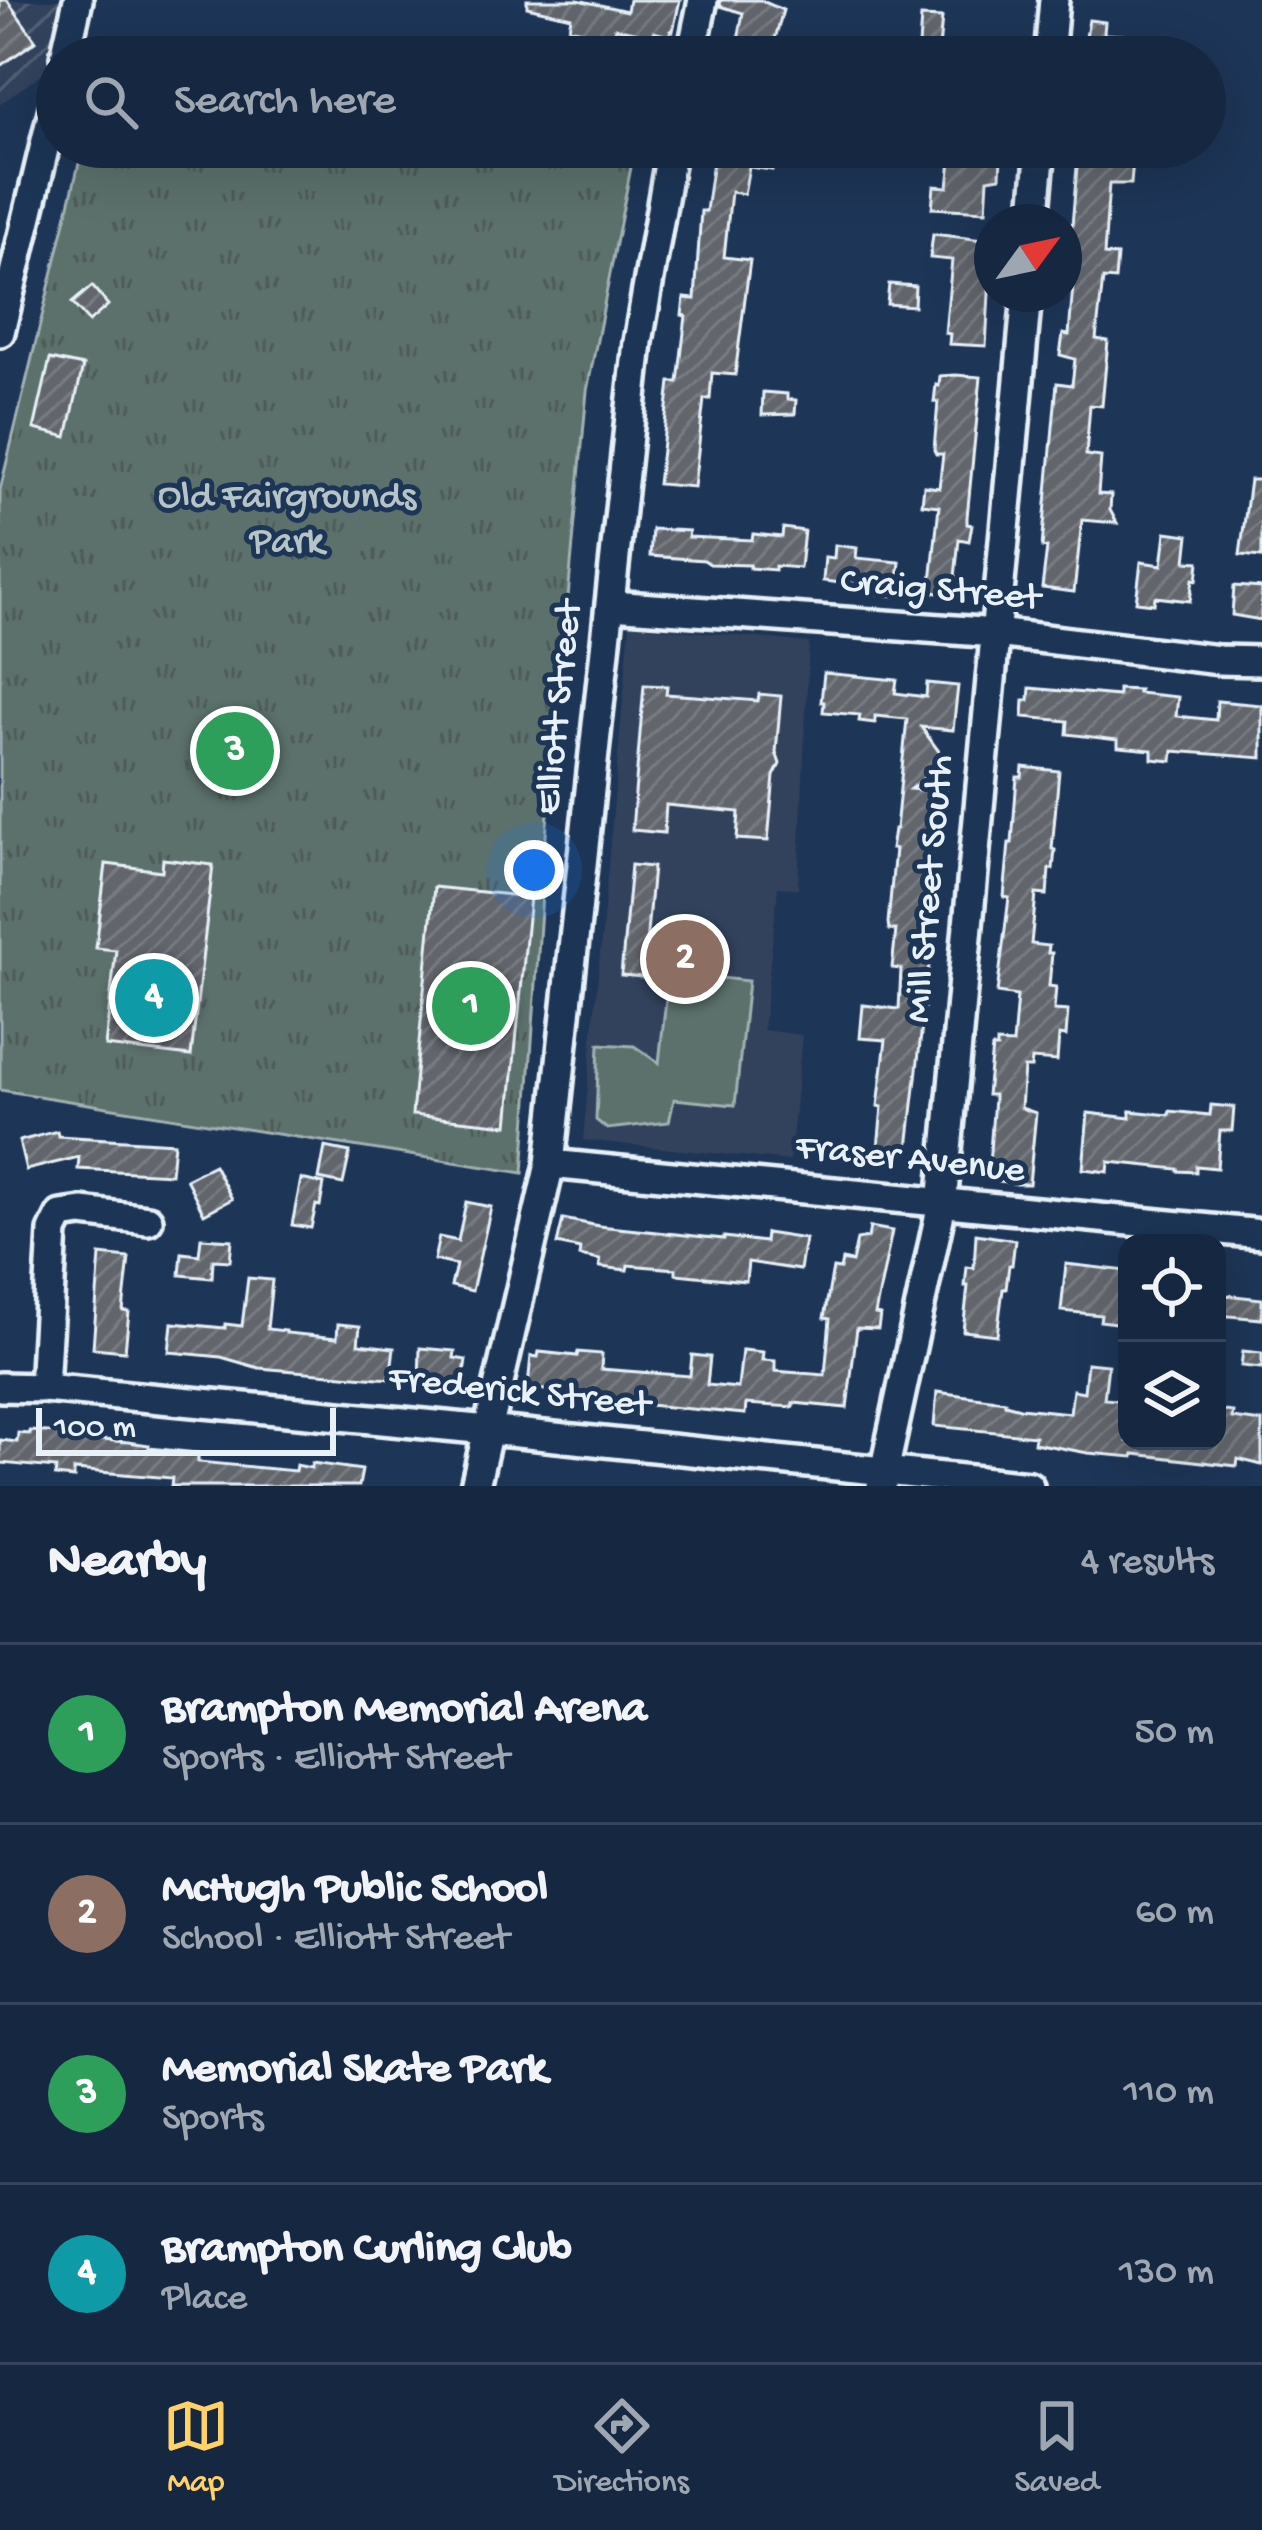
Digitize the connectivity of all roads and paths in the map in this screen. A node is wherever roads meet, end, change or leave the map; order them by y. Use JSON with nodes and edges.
{"nodes":[{"id":1,"x":78,"y":0,"type":"edge"},
{"id":2,"x":703,"y":0,"type":"edge"},
{"id":3,"x":1054,"y":0,"type":"edge"},
{"id":4,"x":70,"y":36,"type":"edge"},
{"id":5,"x":695,"y":36,"type":"edge"},
{"id":6,"x":1051,"y":36,"type":"edge"},
{"id":7,"x":39,"y":168,"type":"edge"},
{"id":8,"x":668,"y":168,"type":"edge"},
{"id":9,"x":1038,"y":168,"type":"edge"},
{"id":10,"x":1035,"y":204,"type":"edge"},
{"id":11,"x":1025,"y":312,"type":"edge"},
{"id":12,"x":0,"y":332,"type":"edge"},
{"id":13,"x":611,"y":605,"type":"junction"},
{"id":14,"x":996,"y":633,"type":"junction"},
{"id":15,"x":1262,"y":661,"type":"edge"},
{"id":16,"x":550,"y":1164,"type":"junction"},
{"id":17,"x":942,"y":1204,"type":"junction"},
{"id":18,"x":148,"y":1220,"type":"dead end"},
{"id":19,"x":1262,"y":1234,"type":"edge"},
{"id":20,"x":0,"y":1387,"type":"edge"},
{"id":21,"x":44,"y":1388,"type":"junction"},
{"id":22,"x":488,"y":1430,"type":"junction"},
{"id":23,"x":883,"y":1479,"type":"edge"},
{"id":24,"x":475,"y":1486,"type":"edge"},
{"id":25,"x":1029,"y":1486,"type":"edge"}],
"edges":[{"from":1,"to":4,"type":"street"},
{"from":2,"to":5,"type":"street"},
{"from":3,"to":6,"type":"street"},
{"from":7,"to":12,"type":"street"},
{"from":8,"to":13,"type":"street","name":"Elliott Street"},
{"from":9,"to":10,"type":"street"},
{"from":11,"to":14,"type":"street","name":"Mill Street South"},
{"from":13,"to":14,"type":"street","name":"Craig Street"},
{"from":13,"to":16,"type":"street","name":"Elliott Street"},
{"from":14,"to":15,"type":"street","name":"Craig Street"},
{"from":14,"to":17,"type":"street","name":"Mill Street South"},
{"from":16,"to":17,"type":"street","name":"Fraser Avenue"},
{"from":16,"to":22,"type":"street","name":"Elliott Street"},
{"from":17,"to":19,"type":"street","name":"Fraser Avenue"},
{"from":17,"to":23,"type":"street","name":"Mill Street South"},
{"from":18,"to":21,"type":"street"},
{"from":20,"to":21,"type":"street","name":"Frederick Street"},
{"from":21,"to":22,"type":"street","name":"Frederick Street"},
{"from":22,"to":23,"type":"street","name":"Frederick Street"},
{"from":22,"to":24,"type":"street","name":"Elliott Street"},
{"from":23,"to":25,"type":"street","name":"Frederick Street"}]}
